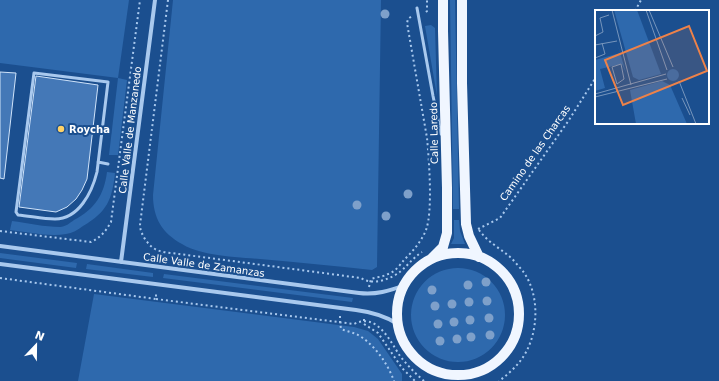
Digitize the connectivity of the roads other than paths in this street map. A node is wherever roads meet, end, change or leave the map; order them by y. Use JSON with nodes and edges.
{"nodes":[{"id":1,"x":156,"y":0,"type":"edge"},
{"id":2,"x":443,"y":0,"type":"edge"},
{"id":3,"x":462,"y":0,"type":"edge"},
{"id":4,"x":417,"y":8,"type":"dead end"},
{"id":5,"x":446,"y":159,"type":"junction"},
{"id":6,"x":98,"y":162,"type":"junction"},
{"id":7,"x":108,"y":164,"type":"dead end"},
{"id":8,"x":0,"y":246,"type":"edge"},
{"id":9,"x":479,"y":256,"type":"junction"},
{"id":10,"x":430,"y":260,"type":"junction"},
{"id":11,"x":121,"y":262,"type":"junction"},
{"id":12,"x":0,"y":264,"type":"edge"},
{"id":13,"x":404,"y":285,"type":"junction"},
{"id":14,"x":398,"y":324,"type":"junction"},
{"id":15,"x":480,"y":371,"type":"junction"},
{"id":16,"x":438,"y":372,"type":"junction"},
{"id":17,"x":444,"y":381,"type":"edge"},
{"id":18,"x":476,"y":381,"type":"edge"}],
"edges":[{"from":1,"to":11,"type":"street","name":"Calle Valle de Manzanedo"},
{"from":2,"to":5,"type":"main road","name":"Calle Laredo"},
{"from":3,"to":9,"type":"main road"},
{"from":4,"to":5,"type":"lane"},
{"from":5,"to":10,"type":"main road","name":"Calle Laredo"},
{"from":6,"to":6,"type":"lane"},
{"from":6,"to":7,"type":"lane"},
{"from":8,"to":11,"type":"street","name":"Calle Valle de Zamanzas"},
{"from":9,"to":10,"type":"main road"},
{"from":9,"to":15,"type":"main road"},
{"from":10,"to":13,"type":"main road"},
{"from":11,"to":13,"type":"street","name":"Calle Valle de Zamanzas"},
{"from":12,"to":14,"type":"street"},
{"from":13,"to":14,"type":"main road"},
{"from":14,"to":16,"type":"main road"},
{"from":15,"to":16,"type":"main road"},
{"from":15,"to":18,"type":"main road"},
{"from":16,"to":17,"type":"main road"}]}
